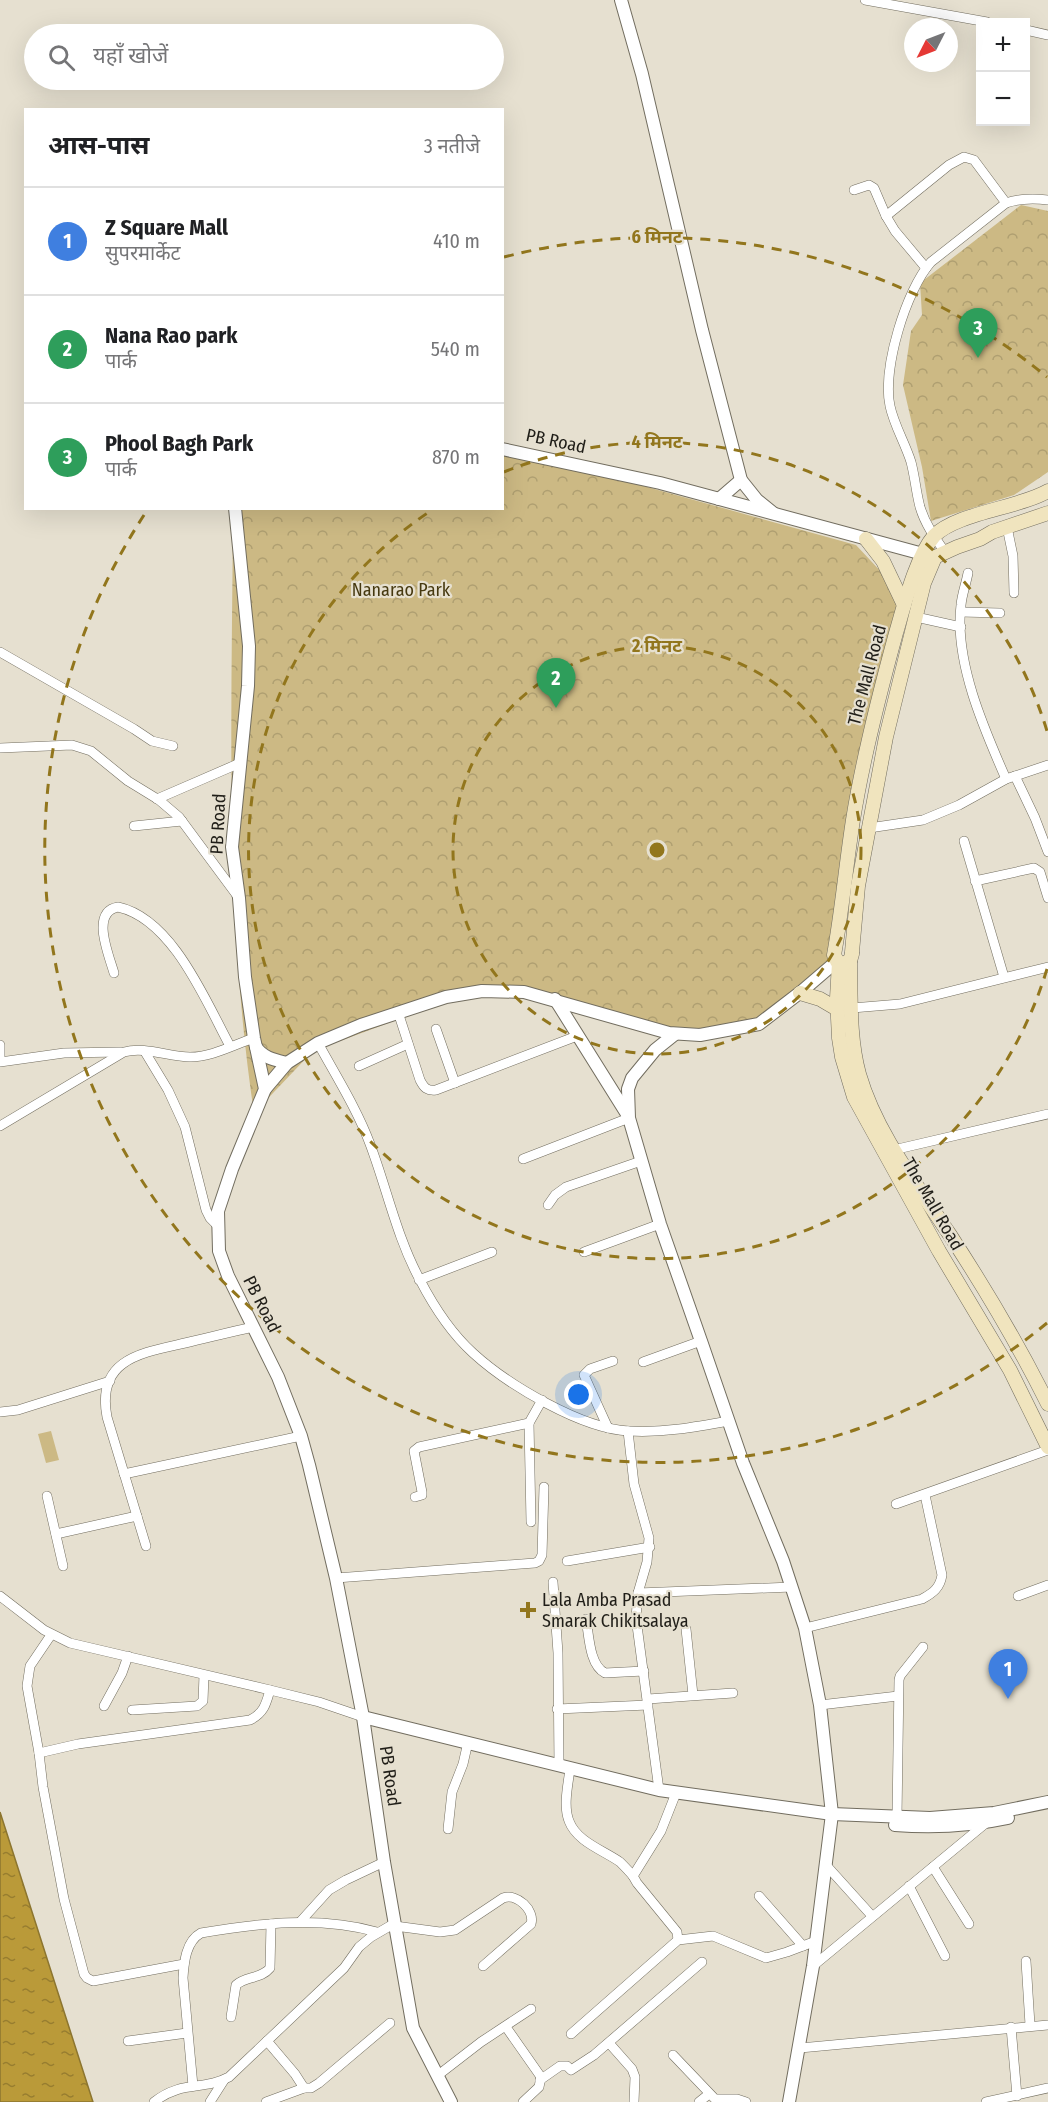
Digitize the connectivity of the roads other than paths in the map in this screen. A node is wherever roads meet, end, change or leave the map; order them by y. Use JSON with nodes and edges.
{"nodes":[{"id":1,"x":621,"y":0,"type":"edge"},
{"id":2,"x":865,"y":0,"type":"edge"},
{"id":3,"x":976,"y":20,"type":"edge"},
{"id":4,"x":1030,"y":31,"type":"edge"},
{"id":5,"x":1048,"y":35,"type":"edge"},
{"id":6,"x":854,"y":190,"type":"dead end"},
{"id":7,"x":1048,"y":200,"type":"edge"},
{"id":8,"x":1006,"y":202,"type":"junction"},
{"id":9,"x":886,"y":216,"type":"junction"},
{"id":10,"x":926,"y":268,"type":"junction"},
{"id":11,"x":504,"y":449,"type":"edge"},
{"id":12,"x":741,"y":480,"type":"junction"},
{"id":13,"x":1048,"y":491,"type":"edge"},
{"id":14,"x":719,"y":499,"type":"junction"},
{"id":15,"x":235,"y":510,"type":"edge"},
{"id":16,"x":773,"y":513,"type":"junction"},
{"id":17,"x":1048,"y":513,"type":"edge"},
{"id":18,"x":1007,"y":527,"type":"junction"},
{"id":19,"x":934,"y":537,"type":"junction"},
{"id":20,"x":866,"y":538,"type":"junction"},
{"id":21,"x":934,"y":554,"type":"junction"},
{"id":22,"x":968,"y":573,"type":"dead end"},
{"id":23,"x":1014,"y":593,"type":"dead end"},
{"id":24,"x":904,"y":605,"type":"junction"},
{"id":25,"x":960,"y":612,"type":"junction"},
{"id":26,"x":1000,"y":613,"type":"dead end"},
{"id":27,"x":916,"y":617,"type":"junction"},
{"id":28,"x":961,"y":627,"type":"junction"},
{"id":29,"x":0,"y":652,"type":"edge"},
{"id":30,"x":173,"y":746,"type":"dead end"},
{"id":31,"x":0,"y":748,"type":"edge"},
{"id":32,"x":240,"y":763,"type":"junction"},
{"id":33,"x":1048,"y":765,"type":"edge"},
{"id":34,"x":1010,"y":777,"type":"junction"},
{"id":35,"x":157,"y":799,"type":"junction"},
{"id":36,"x":182,"y":821,"type":"junction"},
{"id":37,"x":134,"y":826,"type":"dead end"},
{"id":38,"x":868,"y":828,"type":"junction"},
{"id":39,"x":964,"y":842,"type":"dead end"},
{"id":40,"x":1048,"y":852,"type":"edge"},
{"id":41,"x":975,"y":881,"type":"junction"},
{"id":42,"x":239,"y":898,"type":"junction"},
{"id":43,"x":1048,"y":898,"type":"edge"},
{"id":44,"x":843,"y":957,"type":"junction"},
{"id":45,"x":1048,"y":967,"type":"edge"},
{"id":46,"x":114,"y":973,"type":"dead end"},
{"id":47,"x":1004,"y":977,"type":"junction"},
{"id":48,"x":800,"y":993,"type":"junction"},
{"id":49,"x":555,"y":999,"type":"junction"},
{"id":50,"x":852,"y":1008,"type":"junction"},
{"id":51,"x":837,"y":1009,"type":"junction"},
{"id":52,"x":398,"y":1012,"type":"junction"},
{"id":53,"x":436,"y":1029,"type":"dead end"},
{"id":54,"x":675,"y":1034,"type":"junction"},
{"id":55,"x":578,"y":1036,"type":"junction"},
{"id":56,"x":255,"y":1042,"type":"junction"},
{"id":57,"x":318,"y":1043,"type":"junction"},
{"id":58,"x":408,"y":1044,"type":"junction"},
{"id":59,"x":0,"y":1045,"type":"edge"},
{"id":60,"x":230,"y":1046,"type":"junction"},
{"id":61,"x":124,"y":1052,"type":"junction"},
{"id":62,"x":146,"y":1052,"type":"junction"},
{"id":63,"x":0,"y":1059,"type":"edge"},
{"id":64,"x":287,"y":1063,"type":"junction"},
{"id":65,"x":358,"y":1066,"type":"dead end"},
{"id":66,"x":455,"y":1083,"type":"junction"},
{"id":67,"x":265,"y":1089,"type":"junction"},
{"id":68,"x":1048,"y":1114,"type":"edge"},
{"id":69,"x":629,"y":1118,"type":"junction"},
{"id":70,"x":0,"y":1126,"type":"edge"},
{"id":71,"x":889,"y":1151,"type":"junction"},
{"id":72,"x":523,"y":1159,"type":"dead end"},
{"id":73,"x":641,"y":1161,"type":"junction"},
{"id":74,"x":548,"y":1205,"type":"dead end"},
{"id":75,"x":660,"y":1224,"type":"junction"},
{"id":76,"x":218,"y":1226,"type":"junction"},
{"id":77,"x":492,"y":1252,"type":"dead end"},
{"id":78,"x":584,"y":1252,"type":"dead end"},
{"id":79,"x":419,"y":1280,"type":"junction"},
{"id":80,"x":253,"y":1327,"type":"junction"},
{"id":81,"x":700,"y":1341,"type":"junction"},
{"id":82,"x":613,"y":1361,"type":"dead end"},
{"id":83,"x":1027,"y":1361,"type":"junction"},
{"id":84,"x":643,"y":1362,"type":"dead end"},
{"id":85,"x":1010,"y":1370,"type":"junction"},
{"id":86,"x":110,"y":1381,"type":"junction"},
{"id":87,"x":542,"y":1400,"type":"junction"},
{"id":88,"x":1048,"y":1404,"type":"edge"},
{"id":89,"x":0,"y":1412,"type":"edge"},
{"id":90,"x":729,"y":1421,"type":"junction"},
{"id":91,"x":530,"y":1423,"type":"junction"},
{"id":92,"x":608,"y":1428,"type":"junction"},
{"id":93,"x":628,"y":1431,"type":"junction"},
{"id":94,"x":301,"y":1436,"type":"junction"},
{"id":95,"x":1048,"y":1449,"type":"edge"},
{"id":96,"x":124,"y":1474,"type":"junction"},
{"id":97,"x":544,"y":1487,"type":"dead end"},
{"id":98,"x":925,"y":1495,"type":"junction"},
{"id":99,"x":46,"y":1496,"type":"dead end"},
{"id":100,"x":415,"y":1497,"type":"dead end"},
{"id":101,"x":896,"y":1504,"type":"dead end"},
{"id":102,"x":137,"y":1516,"type":"junction"},
{"id":103,"x":531,"y":1522,"type":"dead end"},
{"id":104,"x":56,"y":1534,"type":"junction"},
{"id":105,"x":146,"y":1546,"type":"dead end"},
{"id":106,"x":650,"y":1547,"type":"junction"},
{"id":107,"x":567,"y":1561,"type":"dead end"},
{"id":108,"x":63,"y":1566,"type":"dead end"},
{"id":109,"x":336,"y":1578,"type":"junction"},
{"id":110,"x":553,"y":1582,"type":"dead end"},
{"id":111,"x":1048,"y":1585,"type":"edge"},
{"id":112,"x":792,"y":1587,"type":"junction"},
{"id":113,"x":638,"y":1593,"type":"junction"},
{"id":114,"x":0,"y":1596,"type":"edge"},
{"id":115,"x":1018,"y":1596,"type":"dead end"},
{"id":116,"x":586,"y":1619,"type":"dead end"},
{"id":117,"x":805,"y":1628,"type":"junction"},
{"id":118,"x":686,"y":1629,"type":"dead end"},
{"id":119,"x":51,"y":1635,"type":"junction"},
{"id":120,"x":923,"y":1647,"type":"dead end"},
{"id":121,"x":128,"y":1656,"type":"junction"},
{"id":122,"x":644,"y":1671,"type":"junction"},
{"id":123,"x":204,"y":1675,"type":"junction"},
{"id":124,"x":270,"y":1690,"type":"junction"},
{"id":125,"x":733,"y":1693,"type":"dead end"},
{"id":126,"x":693,"y":1695,"type":"junction"},
{"id":127,"x":898,"y":1696,"type":"junction"},
{"id":128,"x":648,"y":1702,"type":"junction"},
{"id":129,"x":104,"y":1706,"type":"dead end"},
{"id":130,"x":820,"y":1706,"type":"junction"},
{"id":131,"x":557,"y":1709,"type":"junction"},
{"id":132,"x":132,"y":1710,"type":"dead end"},
{"id":133,"x":363,"y":1717,"type":"junction"},
{"id":134,"x":468,"y":1742,"type":"junction"},
{"id":135,"x":39,"y":1753,"type":"junction"},
{"id":136,"x":564,"y":1768,"type":"junction"},
{"id":137,"x":659,"y":1791,"type":"junction"},
{"id":138,"x":676,"y":1793,"type":"junction"},
{"id":139,"x":1048,"y":1802,"type":"edge"},
{"id":140,"x":1048,"y":1811,"type":"edge"},
{"id":141,"x":897,"y":1817,"type":"junction"},
{"id":142,"x":831,"y":1818,"type":"junction"},
{"id":143,"x":986,"y":1823,"type":"junction"},
{"id":144,"x":448,"y":1828,"type":"dead end"},
{"id":145,"x":384,"y":1862,"type":"junction"},
{"id":146,"x":826,"y":1865,"type":"junction"},
{"id":147,"x":933,"y":1867,"type":"junction"},
{"id":148,"x":633,"y":1876,"type":"junction"},
{"id":149,"x":909,"y":1886,"type":"junction"},
{"id":150,"x":759,"y":1896,"type":"dead end"},
{"id":151,"x":872,"y":1916,"type":"junction"},
{"id":152,"x":300,"y":1922,"type":"junction"},
{"id":153,"x":271,"y":1924,"type":"junction"},
{"id":154,"x":969,"y":1924,"type":"dead end"},
{"id":155,"x":395,"y":1925,"type":"junction"},
{"id":156,"x":377,"y":1932,"type":"junction"},
{"id":157,"x":678,"y":1940,"type":"junction"},
{"id":158,"x":816,"y":1941,"type":"junction"},
{"id":159,"x":803,"y":1946,"type":"junction"},
{"id":160,"x":945,"y":1956,"type":"dead end"},
{"id":161,"x":1026,"y":1961,"type":"dead end"},
{"id":162,"x":702,"y":1962,"type":"dead end"},
{"id":163,"x":184,"y":1964,"type":"junction"},
{"id":164,"x":483,"y":1966,"type":"dead end"},
{"id":165,"x":813,"y":1966,"type":"junction"},
{"id":166,"x":531,"y":2009,"type":"dead end"},
{"id":167,"x":231,"y":2017,"type":"dead end"},
{"id":168,"x":390,"y":2024,"type":"dead end"},
{"id":169,"x":1029,"y":2025,"type":"junction"},
{"id":170,"x":1048,"y":2025,"type":"edge"},
{"id":171,"x":506,"y":2027,"type":"junction"},
{"id":172,"x":1011,"y":2027,"type":"junction"},
{"id":173,"x":187,"y":2032,"type":"junction"},
{"id":174,"x":571,"y":2034,"type":"dead end"},
{"id":175,"x":128,"y":2041,"type":"dead end"},
{"id":176,"x":267,"y":2042,"type":"junction"},
{"id":177,"x":609,"y":2043,"type":"junction"},
{"id":178,"x":800,"y":2048,"type":"junction"},
{"id":179,"x":673,"y":2055,"type":"dead end"},
{"id":180,"x":437,"y":2076,"type":"junction"},
{"id":181,"x":224,"y":2080,"type":"junction"},
{"id":182,"x":540,"y":2080,"type":"junction"},
{"id":183,"x":194,"y":2086,"type":"junction"},
{"id":184,"x":304,"y":2088,"type":"junction"},
{"id":185,"x":1044,"y":2089,"type":"edge"},
{"id":186,"x":709,"y":2094,"type":"junction"},
{"id":187,"x":1017,"y":2096,"type":"junction"},
{"id":188,"x":154,"y":2102,"type":"edge"},
{"id":189,"x":210,"y":2102,"type":"edge"},
{"id":190,"x":266,"y":2102,"type":"edge"},
{"id":191,"x":451,"y":2102,"type":"edge"},
{"id":192,"x":523,"y":2102,"type":"edge"},
{"id":193,"x":634,"y":2102,"type":"edge"},
{"id":194,"x":699,"y":2102,"type":"edge"},
{"id":195,"x":746,"y":2102,"type":"edge"},
{"id":196,"x":789,"y":2102,"type":"edge"},
{"id":197,"x":991,"y":2102,"type":"edge"},
{"id":198,"x":1041,"y":2102,"type":"edge"}],
"edges":[{"from":1,"to":12,"type":"street"},
{"from":2,"to":3,"type":"street"},
{"from":4,"to":5,"type":"street"},
{"from":6,"to":9,"type":"street"},
{"from":7,"to":8,"type":"street"},
{"from":8,"to":9,"type":"street"},
{"from":8,"to":10,"type":"street"},
{"from":9,"to":10,"type":"street"},
{"from":10,"to":19,"type":"street"},
{"from":11,"to":14,"type":"street","name":"PB Road"},
{"from":12,"to":14,"type":"street"},
{"from":12,"to":16,"type":"street"},
{"from":13,"to":19,"type":"main road","name":"The Mall Road"},
{"from":14,"to":16,"type":"street","name":"PB Road"},
{"from":15,"to":32,"type":"street","name":"PB Road"},
{"from":16,"to":20,"type":"street","name":"PB Road"},
{"from":17,"to":18,"type":"main road"},
{"from":18,"to":21,"type":"main road"},
{"from":18,"to":23,"type":"street"},
{"from":19,"to":21,"type":"main road","name":"The Mall Road"},
{"from":20,"to":21,"type":"street","name":"PB Road"},
{"from":20,"to":24,"type":"main road"},
{"from":21,"to":24,"type":"main road","name":"The Mall Road"},
{"from":21,"to":27,"type":"main road","name":"The Mall Road"},
{"from":22,"to":25,"type":"street"},
{"from":24,"to":44,"type":"main road","name":"The Mall Road"},
{"from":25,"to":26,"type":"street"},
{"from":25,"to":28,"type":"street"},
{"from":27,"to":28,"type":"street"},
{"from":27,"to":38,"type":"main road","name":"The Mall Road"},
{"from":28,"to":34,"type":"street"},
{"from":29,"to":30,"type":"street"},
{"from":31,"to":35,"type":"street"},
{"from":32,"to":35,"type":"street"},
{"from":32,"to":42,"type":"street","name":"PB Road"},
{"from":33,"to":34,"type":"street"},
{"from":34,"to":38,"type":"street"},
{"from":34,"to":40,"type":"street"},
{"from":35,"to":36,"type":"street"},
{"from":36,"to":37,"type":"street"},
{"from":36,"to":42,"type":"street"},
{"from":38,"to":44,"type":"main road","name":"The Mall Road"},
{"from":39,"to":41,"type":"street"},
{"from":41,"to":43,"type":"street"},
{"from":41,"to":47,"type":"street"},
{"from":42,"to":56,"type":"street","name":"PB Road"},
{"from":44,"to":48,"type":"street"},
{"from":44,"to":50,"type":"main road","name":"The Mall Road"},
{"from":44,"to":51,"type":"main road","name":"The Mall Road"},
{"from":45,"to":47,"type":"street"},
{"from":46,"to":60,"type":"street"},
{"from":47,"to":50,"type":"street"},
{"from":48,"to":51,"type":"main road"},
{"from":48,"to":54,"type":"street"},
{"from":49,"to":52,"type":"street"},
{"from":49,"to":54,"type":"street"},
{"from":49,"to":55,"type":"street"},
{"from":50,"to":71,"type":"main road","name":"The Mall Road"},
{"from":51,"to":71,"type":"main road","name":"The Mall Road"},
{"from":52,"to":57,"type":"street"},
{"from":52,"to":58,"type":"street"},
{"from":53,"to":66,"type":"street"},
{"from":54,"to":69,"type":"street"},
{"from":55,"to":66,"type":"street"},
{"from":55,"to":69,"type":"street"},
{"from":56,"to":60,"type":"street"},
{"from":56,"to":64,"type":"street"},
{"from":56,"to":67,"type":"street","name":"PB Road"},
{"from":57,"to":64,"type":"street"},
{"from":57,"to":79,"type":"street"},
{"from":58,"to":65,"type":"street"},
{"from":58,"to":66,"type":"street"},
{"from":59,"to":63,"type":"street"},
{"from":60,"to":62,"type":"street"},
{"from":61,"to":62,"type":"street"},
{"from":61,"to":63,"type":"street"},
{"from":61,"to":70,"type":"street"},
{"from":62,"to":76,"type":"street"},
{"from":64,"to":67,"type":"street"},
{"from":67,"to":76,"type":"street","name":"PB Road"},
{"from":68,"to":71,"type":"street"},
{"from":69,"to":72,"type":"street"},
{"from":69,"to":73,"type":"street"},
{"from":71,"to":83,"type":"main road","name":"The Mall Road"},
{"from":71,"to":85,"type":"main road","name":"The Mall Road"},
{"from":73,"to":74,"type":"street"},
{"from":73,"to":75,"type":"street"},
{"from":75,"to":78,"type":"street"},
{"from":75,"to":81,"type":"street"},
{"from":76,"to":80,"type":"street","name":"PB Road"},
{"from":77,"to":79,"type":"street"},
{"from":79,"to":87,"type":"street"},
{"from":80,"to":86,"type":"street"},
{"from":80,"to":94,"type":"street","name":"PB Road"},
{"from":81,"to":84,"type":"street"},
{"from":81,"to":90,"type":"street"},
{"from":82,"to":92,"type":"street"},
{"from":83,"to":85,"type":"street"},
{"from":83,"to":88,"type":"main road","name":"The Mall Road"},
{"from":85,"to":95,"type":"main road","name":"The Mall Road"},
{"from":86,"to":89,"type":"street"},
{"from":86,"to":96,"type":"street"},
{"from":87,"to":91,"type":"street"},
{"from":87,"to":92,"type":"street"},
{"from":90,"to":93,"type":"street"},
{"from":90,"to":112,"type":"street"},
{"from":91,"to":100,"type":"street"},
{"from":91,"to":103,"type":"street"},
{"from":92,"to":93,"type":"street"},
{"from":93,"to":106,"type":"street"},
{"from":94,"to":96,"type":"street"},
{"from":94,"to":109,"type":"street","name":"PB Road"},
{"from":95,"to":98,"type":"street"},
{"from":96,"to":102,"type":"street"},
{"from":97,"to":109,"type":"street"},
{"from":98,"to":101,"type":"street"},
{"from":98,"to":117,"type":"street"},
{"from":99,"to":104,"type":"street"},
{"from":102,"to":104,"type":"street"},
{"from":102,"to":105,"type":"street"},
{"from":104,"to":108,"type":"street"},
{"from":106,"to":107,"type":"street"},
{"from":106,"to":113,"type":"street"},
{"from":109,"to":133,"type":"street","name":"PB Road"},
{"from":110,"to":131,"type":"street"},
{"from":111,"to":115,"type":"street"},
{"from":112,"to":113,"type":"street"},
{"from":112,"to":117,"type":"street"},
{"from":113,"to":122,"type":"street"},
{"from":114,"to":119,"type":"street"},
{"from":116,"to":122,"type":"street"},
{"from":117,"to":130,"type":"street"},
{"from":118,"to":126,"type":"street"},
{"from":119,"to":121,"type":"street"},
{"from":119,"to":135,"type":"street"},
{"from":120,"to":127,"type":"street"},
{"from":121,"to":123,"type":"street"},
{"from":121,"to":129,"type":"street"},
{"from":122,"to":128,"type":"street"},
{"from":123,"to":124,"type":"street"},
{"from":123,"to":132,"type":"street"},
{"from":124,"to":133,"type":"street"},
{"from":124,"to":135,"type":"street"},
{"from":125,"to":126,"type":"street"},
{"from":126,"to":128,"type":"street"},
{"from":127,"to":130,"type":"street"},
{"from":127,"to":141,"type":"street"},
{"from":128,"to":131,"type":"street"},
{"from":128,"to":137,"type":"street"},
{"from":130,"to":142,"type":"street"},
{"from":131,"to":136,"type":"street"},
{"from":133,"to":134,"type":"street"},
{"from":133,"to":145,"type":"street","name":"PB Road"},
{"from":134,"to":136,"type":"street"},
{"from":134,"to":144,"type":"street"},
{"from":135,"to":163,"type":"street"},
{"from":136,"to":137,"type":"street"},
{"from":136,"to":148,"type":"street"},
{"from":137,"to":138,"type":"street"},
{"from":138,"to":142,"type":"street"},
{"from":138,"to":148,"type":"street"},
{"from":139,"to":141,"type":"street"},
{"from":140,"to":143,"type":"street"},
{"from":141,"to":142,"type":"street"},
{"from":142,"to":143,"type":"street"},
{"from":142,"to":146,"type":"street"},
{"from":143,"to":147,"type":"street"},
{"from":145,"to":152,"type":"street"},
{"from":145,"to":155,"type":"street","name":"PB Road"},
{"from":146,"to":151,"type":"street"},
{"from":146,"to":158,"type":"street"},
{"from":147,"to":149,"type":"street"},
{"from":147,"to":154,"type":"street"},
{"from":148,"to":157,"type":"street"},
{"from":149,"to":151,"type":"street"},
{"from":149,"to":160,"type":"street"},
{"from":150,"to":159,"type":"street"},
{"from":151,"to":165,"type":"street"},
{"from":152,"to":153,"type":"street"},
{"from":152,"to":156,"type":"street"},
{"from":153,"to":163,"type":"street"},
{"from":153,"to":167,"type":"street"},
{"from":155,"to":156,"type":"street"},
{"from":155,"to":164,"type":"street"},
{"from":155,"to":180,"type":"street","name":"PB Road"},
{"from":156,"to":176,"type":"street"},
{"from":157,"to":159,"type":"street"},
{"from":157,"to":174,"type":"street"},
{"from":158,"to":159,"type":"street"},
{"from":158,"to":165,"type":"street"},
{"from":161,"to":169,"type":"street"},
{"from":162,"to":177,"type":"street"},
{"from":163,"to":173,"type":"street"},
{"from":165,"to":178,"type":"street"},
{"from":166,"to":171,"type":"street"},
{"from":168,"to":184,"type":"street"},
{"from":169,"to":170,"type":"street"},
{"from":169,"to":172,"type":"street"},
{"from":171,"to":180,"type":"street"},
{"from":171,"to":182,"type":"street"},
{"from":172,"to":178,"type":"street"},
{"from":172,"to":187,"type":"street"},
{"from":173,"to":175,"type":"street"},
{"from":173,"to":183,"type":"street"},
{"from":176,"to":181,"type":"street"},
{"from":176,"to":184,"type":"street"},
{"from":177,"to":182,"type":"street"},
{"from":177,"to":193,"type":"street"},
{"from":178,"to":196,"type":"street"},
{"from":179,"to":186,"type":"street"},
{"from":180,"to":191,"type":"street","name":"PB Road"},
{"from":181,"to":183,"type":"street"},
{"from":181,"to":189,"type":"street"},
{"from":182,"to":192,"type":"street"},
{"from":183,"to":188,"type":"street"},
{"from":184,"to":190,"type":"street"},
{"from":185,"to":187,"type":"street"},
{"from":185,"to":198,"type":"street"},
{"from":186,"to":194,"type":"street"},
{"from":186,"to":195,"type":"street"},
{"from":187,"to":197,"type":"street"}]}
